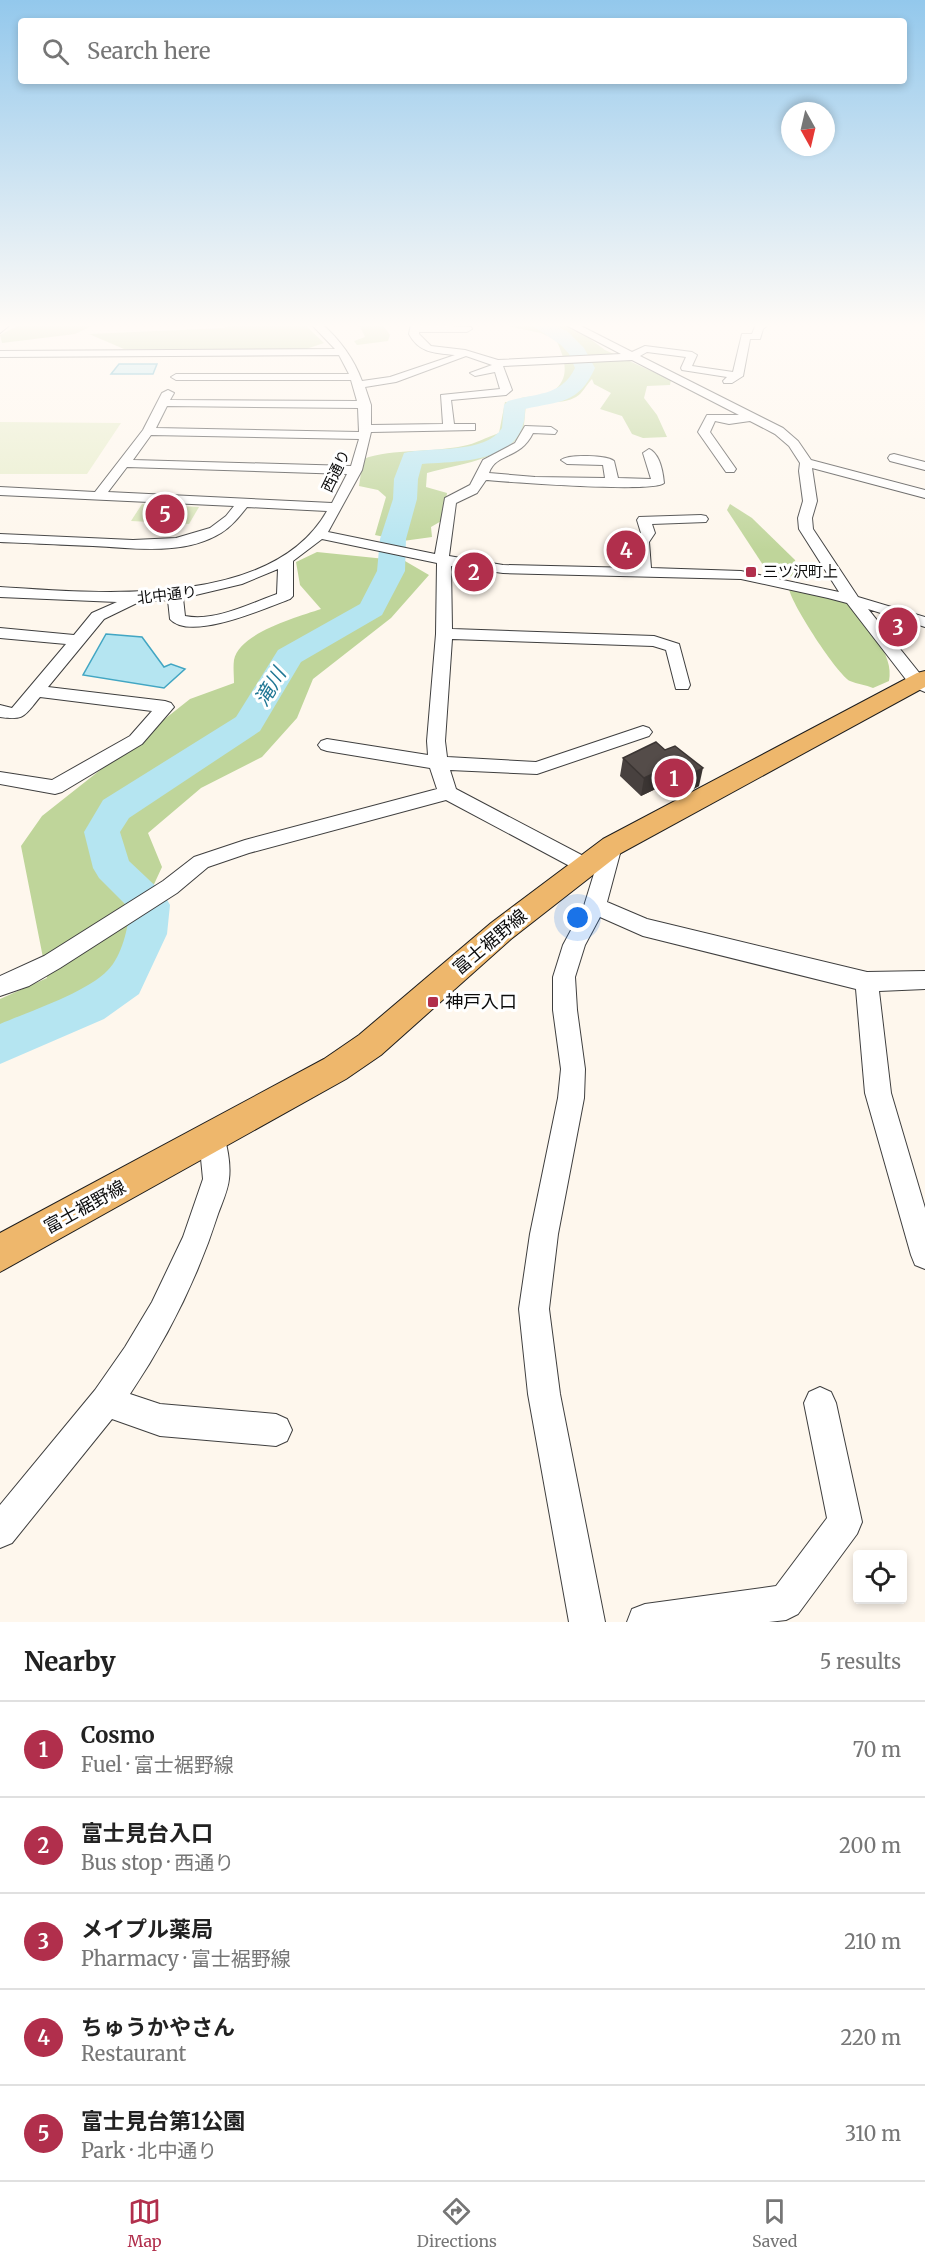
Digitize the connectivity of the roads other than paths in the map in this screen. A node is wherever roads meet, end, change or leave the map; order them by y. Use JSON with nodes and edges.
{"nodes":[{"id":1,"x":165,"y":400,"type":"edge"},
{"id":2,"x":363,"y":400,"type":"edge"},
{"id":3,"x":445,"y":400,"type":"edge"},
{"id":4,"x":727,"y":400,"type":"edge"},
{"id":5,"x":163,"y":403,"type":"junction"},
{"id":6,"x":365,"y":405,"type":"junction"},
{"id":7,"x":750,"y":417,"type":"junction"},
{"id":8,"x":471,"y":427,"type":"dead end"},
{"id":9,"x":449,"y":428,"type":"junction"},
{"id":10,"x":148,"y":431,"type":"junction"},
{"id":11,"x":551,"y":431,"type":"dead end"},
{"id":12,"x":365,"y":433,"type":"junction"},
{"id":13,"x":649,"y":453,"type":"dead end"},
{"id":14,"x":894,"y":458,"type":"dead end"},
{"id":15,"x":567,"y":460,"type":"dead end"},
{"id":16,"x":806,"y":463,"type":"junction"},
{"id":17,"x":123,"y":464,"type":"junction"},
{"id":18,"x":925,"y":466,"type":"edge"},
{"id":19,"x":730,"y":469,"type":"dead end"},
{"id":20,"x":355,"y":470,"type":"junction"},
{"id":21,"x":483,"y":476,"type":"junction"},
{"id":22,"x":613,"y":483,"type":"junction"},
{"id":23,"x":0,"y":491,"type":"edge"},
{"id":24,"x":925,"y":494,"type":"edge"},
{"id":25,"x":98,"y":496,"type":"junction"},
{"id":26,"x":244,"y":502,"type":"junction"},
{"id":27,"x":336,"y":507,"type":"junction"},
{"id":28,"x":701,"y":519,"type":"dead end"},
{"id":29,"x":319,"y":534,"type":"junction"},
{"id":30,"x":0,"y":538,"type":"edge"},
{"id":31,"x":439,"y":559,"type":"junction"},
{"id":32,"x":286,"y":560,"type":"junction"},
{"id":33,"x":644,"y":571,"type":"junction"},
{"id":34,"x":0,"y":592,"type":"edge"},
{"id":35,"x":175,"y":596,"type":"junction"},
{"id":36,"x":134,"y":599,"type":"junction"},
{"id":37,"x":852,"y":600,"type":"junction"},
{"id":38,"x":925,"y":622,"type":"edge"},
{"id":39,"x":0,"y":633,"type":"edge"},
{"id":40,"x":444,"y":634,"type":"junction"},
{"id":41,"x":77,"y":640,"type":"junction"},
{"id":42,"x":922,"y":683,"type":"edge"},
{"id":43,"x":682,"y":685,"type":"dead end"},
{"id":44,"x":37,"y":691,"type":"junction"},
{"id":45,"x":0,"y":711,"type":"edge"},
{"id":46,"x":643,"y":732,"type":"dead end"},
{"id":47,"x":327,"y":746,"type":"dead end"},
{"id":48,"x":438,"y":763,"type":"junction"},
{"id":49,"x":0,"y":778,"type":"edge"},
{"id":50,"x":448,"y":793,"type":"junction"},
{"id":51,"x":612,"y":846,"type":"junction"},
{"id":52,"x":586,"y":866,"type":"junction"},
{"id":53,"x":595,"y":906,"type":"junction"},
{"id":54,"x":925,"y":980,"type":"edge"},
{"id":55,"x":867,"y":982,"type":"junction"},
{"id":56,"x":0,"y":986,"type":"edge"},
{"id":57,"x":212,"y":1138,"type":"junction"},
{"id":58,"x":0,"y":1253,"type":"edge"},
{"id":59,"x":925,"y":1255,"type":"edge"},
{"id":60,"x":106,"y":1401,"type":"junction"},
{"id":61,"x":820,"y":1403,"type":"dead end"},
{"id":62,"x":276,"y":1430,"type":"dead end"},
{"id":63,"x":0,"y":1531,"type":"edge"},
{"id":64,"x":587,"y":1622,"type":"edge"},
{"id":65,"x":645,"y":1622,"type":"edge"}],
"edges":[{"from":1,"to":5,"type":"street"},
{"from":2,"to":6,"type":"street","name":"西通り"},
{"from":3,"to":9,"type":"street"},
{"from":4,"to":7,"type":"street"},
{"from":5,"to":6,"type":"street"},
{"from":5,"to":10,"type":"street"},
{"from":6,"to":12,"type":"street","name":"西通り"},
{"from":7,"to":16,"type":"street"},
{"from":7,"to":19,"type":"street"},
{"from":8,"to":9,"type":"street"},
{"from":9,"to":12,"type":"street"},
{"from":10,"to":12,"type":"street"},
{"from":10,"to":17,"type":"street"},
{"from":11,"to":21,"type":"street"},
{"from":12,"to":20,"type":"street","name":"西通り"},
{"from":13,"to":22,"type":"street"},
{"from":14,"to":18,"type":"street"},
{"from":15,"to":22,"type":"street"},
{"from":16,"to":24,"type":"street"},
{"from":16,"to":37,"type":"street"},
{"from":17,"to":20,"type":"street"},
{"from":17,"to":25,"type":"street"},
{"from":20,"to":27,"type":"street","name":"西通り"},
{"from":21,"to":22,"type":"street"},
{"from":21,"to":31,"type":"street"},
{"from":23,"to":25,"type":"street"},
{"from":25,"to":26,"type":"street"},
{"from":26,"to":27,"type":"street"},
{"from":26,"to":30,"type":"street"},
{"from":27,"to":29,"type":"street","name":"西通り"},
{"from":28,"to":33,"type":"street"},
{"from":29,"to":31,"type":"street"},
{"from":29,"to":32,"type":"street","name":"北中通り"},
{"from":31,"to":33,"type":"street"},
{"from":31,"to":40,"type":"street"},
{"from":32,"to":35,"type":"street","name":"北中通り"},
{"from":32,"to":35,"type":"street"},
{"from":33,"to":37,"type":"street"},
{"from":34,"to":36,"type":"street","name":"北中通り"},
{"from":35,"to":36,"type":"street","name":"北中通り"},
{"from":36,"to":41,"type":"street"},
{"from":37,"to":38,"type":"street"},
{"from":37,"to":42,"type":"street"},
{"from":39,"to":41,"type":"street"},
{"from":40,"to":43,"type":"street"},
{"from":40,"to":48,"type":"street"},
{"from":41,"to":44,"type":"street"},
{"from":42,"to":51,"type":"main road","name":"富士裾野線"},
{"from":44,"to":45,"type":"street"},
{"from":44,"to":49,"type":"street"},
{"from":46,"to":48,"type":"street"},
{"from":47,"to":48,"type":"street"},
{"from":48,"to":50,"type":"street"},
{"from":50,"to":52,"type":"street"},
{"from":50,"to":56,"type":"street"},
{"from":51,"to":52,"type":"main road","name":"富士裾野線"},
{"from":51,"to":53,"type":"street"},
{"from":52,"to":57,"type":"main road","name":"富士裾野線"},
{"from":53,"to":55,"type":"street"},
{"from":53,"to":64,"type":"street"},
{"from":54,"to":55,"type":"street"},
{"from":55,"to":59,"type":"street"},
{"from":57,"to":58,"type":"main road","name":"富士裾野線"},
{"from":57,"to":60,"type":"street"},
{"from":60,"to":62,"type":"street"},
{"from":60,"to":63,"type":"street"},
{"from":61,"to":65,"type":"street"}]}
